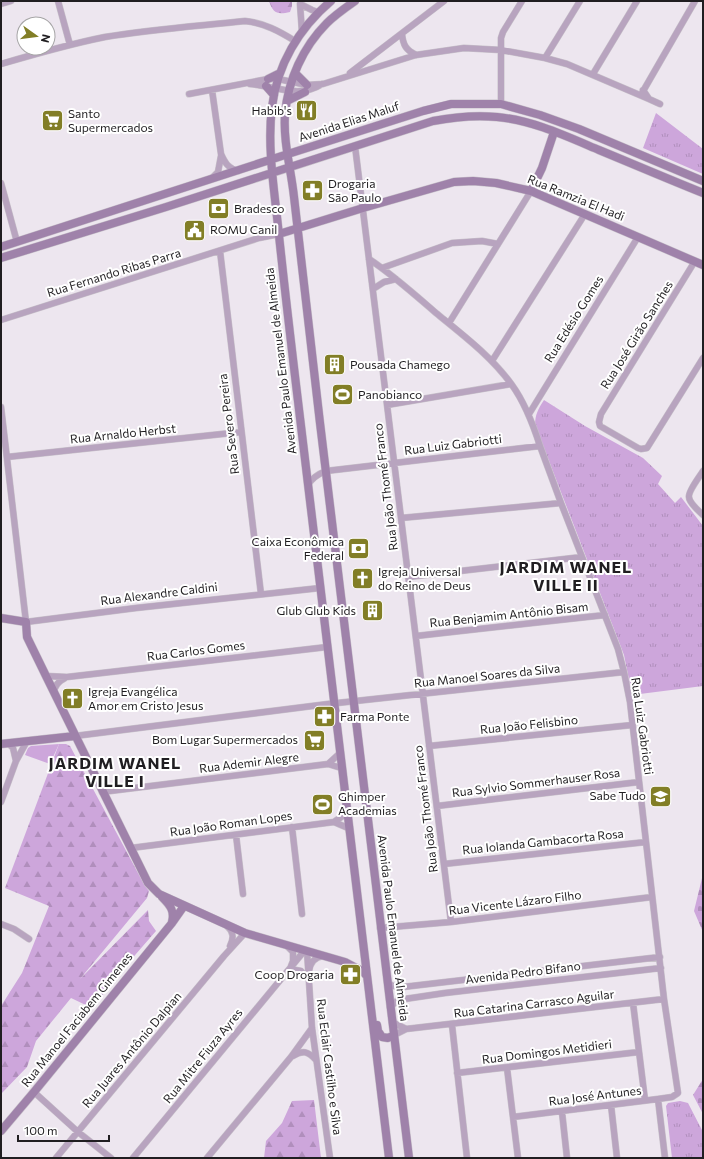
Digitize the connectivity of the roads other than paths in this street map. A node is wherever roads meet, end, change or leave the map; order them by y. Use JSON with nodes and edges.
{"nodes":[{"id":1,"x":11,"y":1,"type":"edge"},
{"id":2,"x":58,"y":1,"type":"edge"},
{"id":3,"x":331,"y":1,"type":"edge"},
{"id":4,"x":355,"y":1,"type":"edge"},
{"id":5,"x":444,"y":1,"type":"edge"},
{"id":6,"x":522,"y":1,"type":"edge"},
{"id":7,"x":580,"y":1,"type":"edge"},
{"id":8,"x":637,"y":1,"type":"edge"},
{"id":9,"x":696,"y":1,"type":"edge"},
{"id":10,"x":300,"y":2,"type":"edge"},
{"id":11,"x":1,"y":4,"type":"edge"},
{"id":12,"x":318,"y":12,"type":"junction"},
{"id":13,"x":302,"y":32,"type":"junction"},
{"id":14,"x":402,"y":34,"type":"junction"},
{"id":15,"x":295,"y":41,"type":"junction"},
{"id":16,"x":70,"y":45,"type":"junction"},
{"id":17,"x":501,"y":50,"type":"junction"},
{"id":18,"x":416,"y":55,"type":"junction"},
{"id":19,"x":545,"y":58,"type":"junction"},
{"id":20,"x":1,"y":64,"type":"edge"},
{"id":21,"x":295,"y":73,"type":"junction"},
{"id":22,"x":593,"y":74,"type":"junction"},
{"id":23,"x":279,"y":76,"type":"junction"},
{"id":24,"x":346,"y":77,"type":"junction"},
{"id":25,"x":267,"y":82,"type":"junction"},
{"id":26,"x":290,"y":87,"type":"junction"},
{"id":27,"x":306,"y":88,"type":"junction"},
{"id":28,"x":212,"y":90,"type":"junction"},
{"id":29,"x":275,"y":91,"type":"junction"},
{"id":30,"x":642,"y":92,"type":"junction"},
{"id":31,"x":189,"y":94,"type":"dead end"},
{"id":32,"x":287,"y":101,"type":"junction"},
{"id":33,"x":501,"y":104,"type":"junction"},
{"id":34,"x":660,"y":104,"type":"dead end"},
{"id":35,"x":554,"y":132,"type":"junction"},
{"id":36,"x":603,"y":140,"type":"junction"},
{"id":37,"x":355,"y":146,"type":"junction"},
{"id":38,"x":599,"y":150,"type":"junction"},
{"id":39,"x":221,"y":154,"type":"junction"},
{"id":40,"x":288,"y":154,"type":"junction"},
{"id":41,"x":272,"y":159,"type":"junction"},
{"id":42,"x":290,"y":166,"type":"junction"},
{"id":43,"x":238,"y":171,"type":"junction"},
{"id":44,"x":273,"y":172,"type":"junction"},
{"id":45,"x":211,"y":179,"type":"junction"},
{"id":46,"x":703,"y":181,"type":"edge"},
{"id":47,"x":194,"y":185,"type":"junction"},
{"id":48,"x":1,"y":186,"type":"edge"},
{"id":49,"x":531,"y":191,"type":"junction"},
{"id":50,"x":703,"y":193,"type":"edge"},
{"id":51,"x":166,"y":207,"type":"junction"},
{"id":52,"x":363,"y":208,"type":"junction"},
{"id":53,"x":585,"y":214,"type":"junction"},
{"id":54,"x":297,"y":229,"type":"junction"},
{"id":55,"x":279,"y":234,"type":"junction"},
{"id":56,"x":638,"y":237,"type":"junction"},
{"id":57,"x":17,"y":242,"type":"junction"},
{"id":58,"x":498,"y":244,"type":"junction"},
{"id":59,"x":1,"y":247,"type":"edge"},
{"id":60,"x":220,"y":251,"type":"junction"},
{"id":61,"x":1,"y":258,"type":"edge"},
{"id":62,"x":369,"y":259,"type":"junction"},
{"id":63,"x":699,"y":263,"type":"edge"},
{"id":64,"x":382,"y":268,"type":"junction"},
{"id":65,"x":396,"y":279,"type":"junction"},
{"id":66,"x":373,"y":289,"type":"junction"},
{"id":67,"x":1,"y":320,"type":"edge"},
{"id":68,"x":449,"y":324,"type":"junction"},
{"id":69,"x":703,"y":358,"type":"edge"},
{"id":70,"x":492,"y":361,"type":"junction"},
{"id":71,"x":511,"y":384,"type":"junction"},
{"id":72,"x":387,"y":405,"type":"junction"},
{"id":73,"x":1,"y":407,"type":"edge"},
{"id":74,"x":529,"y":414,"type":"junction"},
{"id":75,"x":241,"y":432,"type":"junction"},
{"id":76,"x":540,"y":446,"type":"junction"},
{"id":77,"x":7,"y":457,"type":"junction"},
{"id":78,"x":394,"y":463,"type":"junction"},
{"id":79,"x":326,"y":471,"type":"junction"},
{"id":80,"x":703,"y":471,"type":"edge"},
{"id":81,"x":308,"y":485,"type":"junction"},
{"id":82,"x":561,"y":503,"type":"junction"},
{"id":83,"x":703,"y":515,"type":"edge"},
{"id":84,"x":401,"y":518,"type":"junction"},
{"id":85,"x":582,"y":557,"type":"junction"},
{"id":86,"x":408,"y":577,"type":"junction"},
{"id":87,"x":320,"y":588,"type":"junction"},
{"id":88,"x":261,"y":594,"type":"junction"},
{"id":89,"x":605,"y":615,"type":"junction"},
{"id":90,"x":1,"y":618,"type":"edge"},
{"id":91,"x":26,"y":622,"type":"junction"},
{"id":92,"x":416,"y":636,"type":"junction"},
{"id":93,"x":327,"y":647,"type":"junction"},
{"id":94,"x":624,"y":672,"type":"junction"},
{"id":95,"x":46,"y":676,"type":"junction"},
{"id":96,"x":67,"y":677,"type":"junction"},
{"id":97,"x":54,"y":694,"type":"junction"},
{"id":98,"x":423,"y":694,"type":"junction"},
{"id":99,"x":353,"y":701,"type":"junction"},
{"id":100,"x":334,"y":703,"type":"junction"},
{"id":101,"x":68,"y":720,"type":"junction"},
{"id":102,"x":632,"y":725,"type":"junction"},
{"id":103,"x":90,"y":734,"type":"junction"},
{"id":104,"x":76,"y":736,"type":"junction"},
{"id":105,"x":54,"y":738,"type":"junction"},
{"id":106,"x":27,"y":741,"type":"junction"},
{"id":107,"x":4,"y":743,"type":"edge"},
{"id":108,"x":429,"y":746,"type":"junction"},
{"id":109,"x":84,"y":753,"type":"junction"},
{"id":110,"x":339,"y":754,"type":"junction"},
{"id":111,"x":16,"y":761,"type":"junction"},
{"id":112,"x":328,"y":764,"type":"junction"},
{"id":113,"x":341,"y":768,"type":"junction"},
{"id":114,"x":639,"y":782,"type":"junction"},
{"id":115,"x":102,"y":792,"type":"junction"},
{"id":116,"x":1,"y":802,"type":"edge"},
{"id":117,"x":436,"y":806,"type":"junction"},
{"id":118,"x":347,"y":813,"type":"junction"},
{"id":119,"x":334,"y":822,"type":"junction"},
{"id":120,"x":292,"y":827,"type":"junction"},
{"id":121,"x":348,"y":828,"type":"junction"},
{"id":122,"x":236,"y":835,"type":"junction"},
{"id":123,"x":646,"y":842,"type":"junction"},
{"id":124,"x":130,"y":848,"type":"junction"},
{"id":125,"x":444,"y":864,"type":"junction"},
{"id":126,"x":159,"y":894,"type":"junction"},
{"id":127,"x":243,"y":894,"type":"dead end"},
{"id":128,"x":652,"y":897,"type":"junction"},
{"id":129,"x":184,"y":906,"type":"junction"},
{"id":130,"x":302,"y":914,"type":"dead end"},
{"id":131,"x":451,"y":922,"type":"junction"},
{"id":132,"x":172,"y":923,"type":"junction"},
{"id":133,"x":1,"y":924,"type":"edge"},
{"id":134,"x":227,"y":925,"type":"junction"},
{"id":135,"x":380,"y":928,"type":"junction"},
{"id":136,"x":241,"y":931,"type":"junction"},
{"id":137,"x":29,"y":939,"type":"dead end"},
{"id":138,"x":233,"y":940,"type":"junction"},
{"id":139,"x":285,"y":944,"type":"junction"},
{"id":140,"x":306,"y":951,"type":"junction"},
{"id":141,"x":363,"y":951,"type":"junction"},
{"id":142,"x":224,"y":956,"type":"junction"},
{"id":143,"x":324,"y":956,"type":"junction"},
{"id":144,"x":660,"y":957,"type":"junction"},
{"id":145,"x":345,"y":962,"type":"junction"},
{"id":146,"x":661,"y":968,"type":"junction"},
{"id":147,"x":290,"y":969,"type":"junction"},
{"id":148,"x":366,"y":975,"type":"junction"},
{"id":149,"x":308,"y":979,"type":"junction"},
{"id":150,"x":443,"y":982,"type":"junction"},
{"id":151,"x":388,"y":983,"type":"junction"},
{"id":152,"x":368,"y":987,"type":"junction"},
{"id":153,"x":445,"y":993,"type":"junction"},
{"id":154,"x":664,"y":999,"type":"junction"},
{"id":155,"x":633,"y":1003,"type":"junction"},
{"id":156,"x":390,"y":1007,"type":"junction"},
{"id":157,"x":392,"y":1022,"type":"junction"},
{"id":158,"x":452,"y":1025,"type":"junction"},
{"id":159,"x":312,"y":1028,"type":"junction"},
{"id":160,"x":406,"y":1029,"type":"junction"},
{"id":161,"x":394,"y":1035,"type":"junction"},
{"id":162,"x":304,"y":1039,"type":"junction"},
{"id":163,"x":314,"y":1044,"type":"junction"},
{"id":164,"x":301,"y":1052,"type":"junction"},
{"id":165,"x":639,"y":1052,"type":"junction"},
{"id":166,"x":291,"y":1057,"type":"junction"},
{"id":167,"x":316,"y":1060,"type":"junction"},
{"id":168,"x":507,"y":1068,"type":"junction"},
{"id":169,"x":457,"y":1073,"type":"junction"},
{"id":170,"x":34,"y":1092,"type":"junction"},
{"id":171,"x":678,"y":1093,"type":"joint"},
{"id":172,"x":658,"y":1099,"type":"junction"},
{"id":173,"x":645,"y":1100,"type":"junction"},
{"id":174,"x":611,"y":1105,"type":"junction"},
{"id":175,"x":562,"y":1112,"type":"junction"},
{"id":176,"x":513,"y":1117,"type":"junction"},
{"id":177,"x":1,"y":1131,"type":"edge"},
{"id":178,"x":78,"y":1132,"type":"junction"},
{"id":179,"x":56,"y":1158,"type":"edge"},
{"id":180,"x":111,"y":1158,"type":"edge"},
{"id":181,"x":133,"y":1158,"type":"edge"},
{"id":182,"x":207,"y":1158,"type":"edge"},
{"id":183,"x":330,"y":1158,"type":"edge"},
{"id":184,"x":389,"y":1158,"type":"edge"},
{"id":185,"x":409,"y":1158,"type":"edge"},
{"id":186,"x":467,"y":1158,"type":"edge"},
{"id":187,"x":518,"y":1158,"type":"edge"},
{"id":188,"x":567,"y":1158,"type":"edge"},
{"id":189,"x":617,"y":1158,"type":"edge"},
{"id":190,"x":665,"y":1158,"type":"edge"}],
"edges":[{"from":1,"to":11,"type":"street"},
{"from":2,"to":16,"type":"street"},
{"from":3,"to":12,"type":"street","name":"Avenida Paulo Emanuel de Almeida"},
{"from":4,"to":21,"type":"street","name":"Avenida Paulo Emanuel de Almeida"},
{"from":5,"to":14,"type":"street"},
{"from":6,"to":17,"type":"street"},
{"from":7,"to":19,"type":"street"},
{"from":8,"to":22,"type":"street"},
{"from":9,"to":30,"type":"street"},
{"from":10,"to":12,"type":"street"},
{"from":10,"to":13,"type":"street"},
{"from":12,"to":13,"type":"street","name":"Avenida Paulo Emanuel de Almeida"},
{"from":13,"to":15,"type":"street","name":"Avenida Paulo Emanuel de Almeida"},
{"from":14,"to":18,"type":"street"},
{"from":14,"to":24,"type":"street"},
{"from":15,"to":16,"type":"street"},
{"from":15,"to":23,"type":"street","name":"Avenida Paulo Emanuel de Almeida"},
{"from":16,"to":20,"type":"street"},
{"from":17,"to":18,"type":"street"},
{"from":17,"to":19,"type":"street"},
{"from":17,"to":33,"type":"street"},
{"from":18,"to":24,"type":"street"},
{"from":19,"to":22,"type":"street"},
{"from":21,"to":26,"type":"street","name":"Avenida Paulo Emanuel de Almeida"},
{"from":21,"to":27,"type":"street"},
{"from":22,"to":30,"type":"street"},
{"from":23,"to":25,"type":"street"},
{"from":23,"to":26,"type":"street"},
{"from":23,"to":29,"type":"street","name":"Avenida Paulo Emanuel de Almeida"},
{"from":24,"to":27,"type":"street"},
{"from":25,"to":28,"type":"street"},
{"from":25,"to":29,"type":"street"},
{"from":26,"to":27,"type":"street"},
{"from":26,"to":29,"type":"street"},
{"from":26,"to":32,"type":"street","name":"Avenida Paulo Emanuel de Almeida"},
{"from":27,"to":32,"type":"street"},
{"from":28,"to":31,"type":"street"},
{"from":28,"to":39,"type":"street"},
{"from":29,"to":41,"type":"street","name":"Avenida Paulo Emanuel de Almeida"},
{"from":30,"to":34,"type":"street"},
{"from":32,"to":40,"type":"street","name":"Avenida Paulo Emanuel de Almeida"},
{"from":33,"to":36,"type":"street","name":"Avenida Elias Maluf"},
{"from":33,"to":40,"type":"street","name":"Avenida Elias Maluf"},
{"from":35,"to":37,"type":"street","name":"Avenida Elias Maluf"},
{"from":35,"to":38,"type":"street","name":"Avenida Elias Maluf"},
{"from":35,"to":49,"type":"street"},
{"from":36,"to":38,"type":"street"},
{"from":36,"to":46,"type":"street","name":"Avenida Elias Maluf"},
{"from":37,"to":42,"type":"street","name":"Avenida Elias Maluf"},
{"from":37,"to":52,"type":"street","name":"Rua João Thomé Franco"},
{"from":38,"to":50,"type":"street","name":"Avenida Elias Maluf"},
{"from":39,"to":43,"type":"street"},
{"from":39,"to":45,"type":"street"},
{"from":40,"to":41,"type":"street","name":"Avenida Elias Maluf"},
{"from":40,"to":42,"type":"street","name":"Avenida Paulo Emanuel de Almeida"},
{"from":41,"to":43,"type":"street","name":"Avenida Elias Maluf"},
{"from":41,"to":44,"type":"street","name":"Avenida Paulo Emanuel de Almeida"},
{"from":42,"to":44,"type":"street","name":"Avenida Elias Maluf"},
{"from":42,"to":54,"type":"street","name":"Avenida Paulo Emanuel de Almeida"},
{"from":43,"to":45,"type":"street","name":"Avenida Elias Maluf"},
{"from":44,"to":51,"type":"street","name":"Avenida Elias Maluf"},
{"from":44,"to":55,"type":"street","name":"Avenida Paulo Emanuel de Almeida"},
{"from":45,"to":47,"type":"street","name":"Avenida Elias Maluf"},
{"from":47,"to":51,"type":"street"},
{"from":47,"to":57,"type":"street","name":"Avenida Elias Maluf"},
{"from":48,"to":57,"type":"street"},
{"from":49,"to":52,"type":"street","name":"Rua Ramzia El Hadi"},
{"from":49,"to":53,"type":"street","name":"Rua Ramzia El Hadi"},
{"from":49,"to":58,"type":"street"},
{"from":51,"to":61,"type":"street","name":"Avenida Elias Maluf"},
{"from":52,"to":54,"type":"street","name":"Rua Ramzia El Hadi"},
{"from":52,"to":62,"type":"street","name":"Rua João Thomé Franco"},
{"from":53,"to":56,"type":"street","name":"Rua Ramzia El Hadi"},
{"from":53,"to":70,"type":"street"},
{"from":54,"to":55,"type":"street"},
{"from":54,"to":79,"type":"street","name":"Avenida Paulo Emanuel de Almeida"},
{"from":55,"to":60,"type":"street","name":"Rua Fernando Ribas Parra"},
{"from":55,"to":81,"type":"street","name":"Avenida Paulo Emanuel de Almeida"},
{"from":56,"to":63,"type":"street","name":"Rua Ramzia El Hadi"},
{"from":56,"to":74,"type":"street","name":"Rua Edésio Gomes"},
{"from":57,"to":59,"type":"street","name":"Avenida Elias Maluf"},
{"from":58,"to":64,"type":"street"},
{"from":58,"to":68,"type":"street"},
{"from":60,"to":67,"type":"street","name":"Rua Fernando Ribas Parra"},
{"from":60,"to":75,"type":"street","name":"Rua Severo Pereira"},
{"from":62,"to":64,"type":"street"},
{"from":62,"to":66,"type":"street","name":"Rua João Thomé Franco"},
{"from":63,"to":69,"type":"street","name":"Rua José Girão Sanches"},
{"from":64,"to":65,"type":"street"},
{"from":65,"to":66,"type":"street"},
{"from":65,"to":68,"type":"street"},
{"from":66,"to":72,"type":"street","name":"Rua João Thomé Franco"},
{"from":68,"to":70,"type":"street"},
{"from":70,"to":71,"type":"street"},
{"from":71,"to":72,"type":"street"},
{"from":71,"to":74,"type":"street"},
{"from":72,"to":78,"type":"street","name":"Rua João Thomé Franco"},
{"from":73,"to":77,"type":"street"},
{"from":74,"to":76,"type":"street"},
{"from":75,"to":77,"type":"street","name":"Rua Arnaldo Herbst"},
{"from":75,"to":88,"type":"street","name":"Rua Severo Pereira"},
{"from":76,"to":78,"type":"street","name":"Rua Luiz Gabriotti"},
{"from":76,"to":82,"type":"street","name":"Rua Luiz Gabriotti"},
{"from":77,"to":91,"type":"street"},
{"from":78,"to":79,"type":"street","name":"Rua Luiz Gabriotti"},
{"from":78,"to":84,"type":"street","name":"Rua João Thomé Franco"},
{"from":79,"to":81,"type":"street"},
{"from":79,"to":99,"type":"street","name":"Avenida Paulo Emanuel de Almeida"},
{"from":80,"to":83,"type":"street"},
{"from":81,"to":87,"type":"street","name":"Avenida Paulo Emanuel de Almeida"},
{"from":82,"to":84,"type":"street"},
{"from":82,"to":85,"type":"street","name":"Rua Luiz Gabriotti"},
{"from":84,"to":86,"type":"street","name":"Rua João Thomé Franco"},
{"from":85,"to":86,"type":"street"},
{"from":85,"to":89,"type":"street","name":"Rua Luiz Gabriotti"},
{"from":86,"to":92,"type":"street","name":"Rua João Thomé Franco"},
{"from":87,"to":88,"type":"street","name":"Rua Alexandre Caldini"},
{"from":87,"to":93,"type":"street","name":"Avenida Paulo Emanuel de Almeida"},
{"from":88,"to":91,"type":"street","name":"Rua Alexandre Caldini"},
{"from":89,"to":92,"type":"street","name":"Rua Benjamim Antônio Bisam"},
{"from":89,"to":94,"type":"street","name":"Rua Luiz Gabriotti"},
{"from":90,"to":91,"type":"street","name":"Rua Alexandre Caldini"},
{"from":91,"to":95,"type":"street"},
{"from":92,"to":98,"type":"street","name":"Rua João Thomé Franco"},
{"from":93,"to":96,"type":"street","name":"Rua Carlos Gomes"},
{"from":93,"to":100,"type":"street","name":"Avenida Paulo Emanuel de Almeida"},
{"from":94,"to":98,"type":"street","name":"Rua Manoel Soares da Silva"},
{"from":94,"to":102,"type":"street","name":"Rua Luiz Gabriotti"},
{"from":95,"to":96,"type":"street","name":"Rua Carlos Gomes"},
{"from":95,"to":97,"type":"street"},
{"from":96,"to":97,"type":"street"},
{"from":97,"to":101,"type":"street"},
{"from":98,"to":99,"type":"street","name":"Rua Manoel Soares da Silva"},
{"from":98,"to":108,"type":"street","name":"Rua João Thomé Franco"},
{"from":99,"to":100,"type":"street"},
{"from":99,"to":135,"type":"street","name":"Avenida Paulo Emanuel de Almeida"},
{"from":100,"to":103,"type":"street"},
{"from":100,"to":110,"type":"street","name":"Avenida Paulo Emanuel de Almeida"},
{"from":101,"to":104,"type":"street"},
{"from":101,"to":105,"type":"street"},
{"from":102,"to":108,"type":"street","name":"Rua João Felisbino"},
{"from":102,"to":114,"type":"street","name":"Rua Luiz Gabriotti"},
{"from":103,"to":104,"type":"street"},
{"from":103,"to":109,"type":"street"},
{"from":104,"to":105,"type":"street"},
{"from":104,"to":109,"type":"street"},
{"from":105,"to":106,"type":"street"},
{"from":106,"to":107,"type":"street"},
{"from":106,"to":111,"type":"street"},
{"from":107,"to":111,"type":"street"},
{"from":108,"to":117,"type":"street","name":"Rua João Thomé Franco"},
{"from":109,"to":115,"type":"street"},
{"from":110,"to":112,"type":"street"},
{"from":110,"to":113,"type":"street","name":"Avenida Paulo Emanuel de Almeida"},
{"from":111,"to":116,"type":"street"},
{"from":112,"to":113,"type":"street","name":"Rua Ademir Alegre"},
{"from":112,"to":115,"type":"street","name":"Rua Ademir Alegre"},
{"from":113,"to":118,"type":"street","name":"Avenida Paulo Emanuel de Almeida"},
{"from":114,"to":117,"type":"street","name":"Rua Sylvio Sommerhauser Rosa"},
{"from":114,"to":123,"type":"street","name":"Rua Luiz Gabriotti"},
{"from":115,"to":124,"type":"street"},
{"from":117,"to":125,"type":"street","name":"Rua João Thomé Franco"},
{"from":118,"to":119,"type":"street","name":"Rua João Roman Lopes"},
{"from":118,"to":121,"type":"street","name":"Avenida Paulo Emanuel de Almeida"},
{"from":119,"to":120,"type":"street","name":"Rua João Roman Lopes"},
{"from":119,"to":121,"type":"street","name":"Rua João Roman Lopes"},
{"from":120,"to":122,"type":"street","name":"Rua João Roman Lopes"},
{"from":120,"to":130,"type":"street"},
{"from":121,"to":141,"type":"street","name":"Avenida Paulo Emanuel de Almeida"},
{"from":122,"to":124,"type":"street","name":"Rua João Roman Lopes"},
{"from":122,"to":127,"type":"street"},
{"from":123,"to":125,"type":"street","name":"Rua Iolanda Gambacorta Rosa"},
{"from":123,"to":128,"type":"street","name":"Rua Luiz Gabriotti"},
{"from":124,"to":126,"type":"street"},
{"from":125,"to":131,"type":"street","name":"Rua João Thomé Franco"},
{"from":126,"to":129,"type":"street"},
{"from":126,"to":132,"type":"street"},
{"from":128,"to":131,"type":"street","name":"Rua Vicente Lázaro Filho"},
{"from":128,"to":144,"type":"street","name":"Rua Luiz Gabriotti"},
{"from":129,"to":132,"type":"street","name":"Rua Manoel Faciabem Gimenes"},
{"from":129,"to":134,"type":"street"},
{"from":131,"to":135,"type":"street","name":"Rua Vicente Lázaro Filho"},
{"from":132,"to":170,"type":"street","name":"Rua Manoel Faciabem Gimenes"},
{"from":133,"to":137,"type":"street"},
{"from":134,"to":136,"type":"street"},
{"from":134,"to":138,"type":"street"},
{"from":135,"to":151,"type":"street","name":"Avenida Paulo Emanuel de Almeida"},
{"from":136,"to":138,"type":"street","name":"Rua Juares Antônio Dalpian"},
{"from":136,"to":139,"type":"street"},
{"from":136,"to":142,"type":"street","name":"Rua Juares Antônio Dalpian"},
{"from":138,"to":142,"type":"street","name":"Rua Juares Antônio Dalpian"},
{"from":139,"to":140,"type":"street"},
{"from":139,"to":147,"type":"street"},
{"from":140,"to":143,"type":"street"},
{"from":140,"to":147,"type":"street","name":"Rua Mitre Fiuza Ayres"},
{"from":140,"to":149,"type":"street","name":"Rua Eclair Castilho e Silva"},
{"from":141,"to":145,"type":"street"},
{"from":141,"to":148,"type":"street","name":"Avenida Paulo Emanuel de Almeida"},
{"from":142,"to":178,"type":"street","name":"Rua Juares Antônio Dalpian"},
{"from":143,"to":145,"type":"street"},
{"from":143,"to":149,"type":"street","name":"Rua Eclair Castilho e Silva"},
{"from":144,"to":146,"type":"street","name":"Rua Luiz Gabriotti"},
{"from":144,"to":150,"type":"street","name":"Avenida Pedro Bifano"},
{"from":145,"to":148,"type":"street"},
{"from":146,"to":153,"type":"street","name":"Avenida Pedro Bifano"},
{"from":146,"to":154,"type":"street","name":"Rua Luiz Gabriotti"},
{"from":147,"to":149,"type":"street"},
{"from":147,"to":181,"type":"street","name":"Rua Mitre Fiuza Ayres"},
{"from":148,"to":152,"type":"street","name":"Avenida Paulo Emanuel de Almeida"},
{"from":149,"to":159,"type":"street","name":"Rua Eclair Castilho e Silva"},
{"from":150,"to":151,"type":"street","name":"Avenida Pedro Bifano"},
{"from":150,"to":153,"type":"street"},
{"from":151,"to":156,"type":"street","name":"Avenida Paulo Emanuel de Almeida"},
{"from":152,"to":161,"type":"street"},
{"from":152,"to":184,"type":"street","name":"Avenida Paulo Emanuel de Almeida"},
{"from":153,"to":156,"type":"street","name":"Avenida Pedro Bifano"},
{"from":154,"to":155,"type":"street","name":"Rua Catarina Carrasco Aguilar"},
{"from":154,"to":171,"type":"street","name":"Rua Luiz Gabriotti"},
{"from":155,"to":158,"type":"street","name":"Rua Catarina Carrasco Aguilar"},
{"from":155,"to":165,"type":"street"},
{"from":156,"to":157,"type":"street","name":"Avenida Paulo Emanuel de Almeida"},
{"from":157,"to":160,"type":"street"},
{"from":157,"to":161,"type":"street","name":"Avenida Paulo Emanuel de Almeida"},
{"from":158,"to":160,"type":"street","name":"Rua Catarina Carrasco Aguilar"},
{"from":158,"to":169,"type":"street"},
{"from":159,"to":162,"type":"street"},
{"from":159,"to":163,"type":"street","name":"Rua Eclair Castilho e Silva"},
{"from":160,"to":161,"type":"street","name":"Rua Catarina Carrasco Aguilar"},
{"from":161,"to":185,"type":"street","name":"Avenida Paulo Emanuel de Almeida"},
{"from":162,"to":163,"type":"street"},
{"from":162,"to":166,"type":"street"},
{"from":163,"to":164,"type":"street"},
{"from":163,"to":167,"type":"street","name":"Rua Eclair Castilho e Silva"},
{"from":164,"to":166,"type":"street"},
{"from":164,"to":167,"type":"street"},
{"from":165,"to":168,"type":"street","name":"Rua Domingos Metidieri"},
{"from":165,"to":173,"type":"street"},
{"from":166,"to":182,"type":"street"},
{"from":167,"to":183,"type":"street","name":"Rua Eclair Castilho e Silva"},
{"from":168,"to":169,"type":"street","name":"Rua Domingos Metidieri"},
{"from":168,"to":176,"type":"street"},
{"from":169,"to":186,"type":"street"},
{"from":170,"to":177,"type":"street","name":"Rua Manoel Faciabem Gimenes"},
{"from":170,"to":178,"type":"street"},
{"from":171,"to":172,"type":"street","name":"Rua José Antunes"},
{"from":172,"to":173,"type":"street","name":"Rua José Antunes"},
{"from":172,"to":190,"type":"street"},
{"from":173,"to":174,"type":"street","name":"Rua José Antunes"},
{"from":174,"to":175,"type":"street","name":"Rua José Antunes"},
{"from":174,"to":189,"type":"street"},
{"from":175,"to":176,"type":"street","name":"Rua José Antunes"},
{"from":175,"to":188,"type":"street"},
{"from":176,"to":187,"type":"street"},
{"from":178,"to":179,"type":"street","name":"Rua Juares Antônio Dalpian"},
{"from":178,"to":180,"type":"street"}]}
